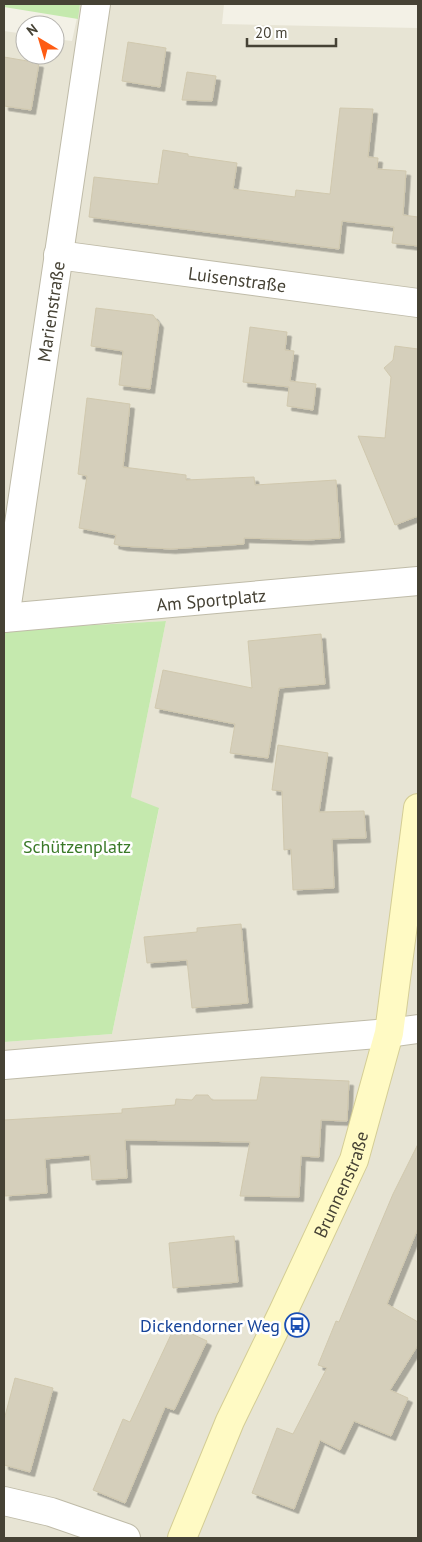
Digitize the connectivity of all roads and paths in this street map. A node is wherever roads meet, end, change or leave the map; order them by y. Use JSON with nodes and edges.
{"nodes":[{"id":1,"x":96,"y":4,"type":"edge"},
{"id":2,"x":58,"y":255,"type":"junction"},
{"id":3,"x":418,"y":303,"type":"edge"},
{"id":4,"x":418,"y":581,"type":"edge"},
{"id":5,"x":4,"y":618,"type":"edge"},
{"id":6,"x":418,"y":808,"type":"edge"},
{"id":7,"x":418,"y":1029,"type":"edge"},
{"id":8,"x":389,"y":1033,"type":"junction"},
{"id":9,"x":4,"y":1065,"type":"edge"},
{"id":10,"x":4,"y":1501,"type":"edge"},
{"id":11,"x":126,"y":1538,"type":"edge"},
{"id":12,"x":182,"y":1538,"type":"edge"}],
"edges":[{"from":1,"to":2,"type":"street","name":"Marienstraße"},
{"from":2,"to":3,"type":"street","name":"Luisenstraße"},
{"from":2,"to":5,"type":"street","name":"Marienstraße"},
{"from":4,"to":5,"type":"street","name":"Am Sportplatz"},
{"from":6,"to":8,"type":"street","name":"Brunnenstraße"},
{"from":7,"to":8,"type":"street"},
{"from":8,"to":9,"type":"street"},
{"from":8,"to":12,"type":"street","name":"Brunnenstraße"},
{"from":10,"to":11,"type":"street"}]}
